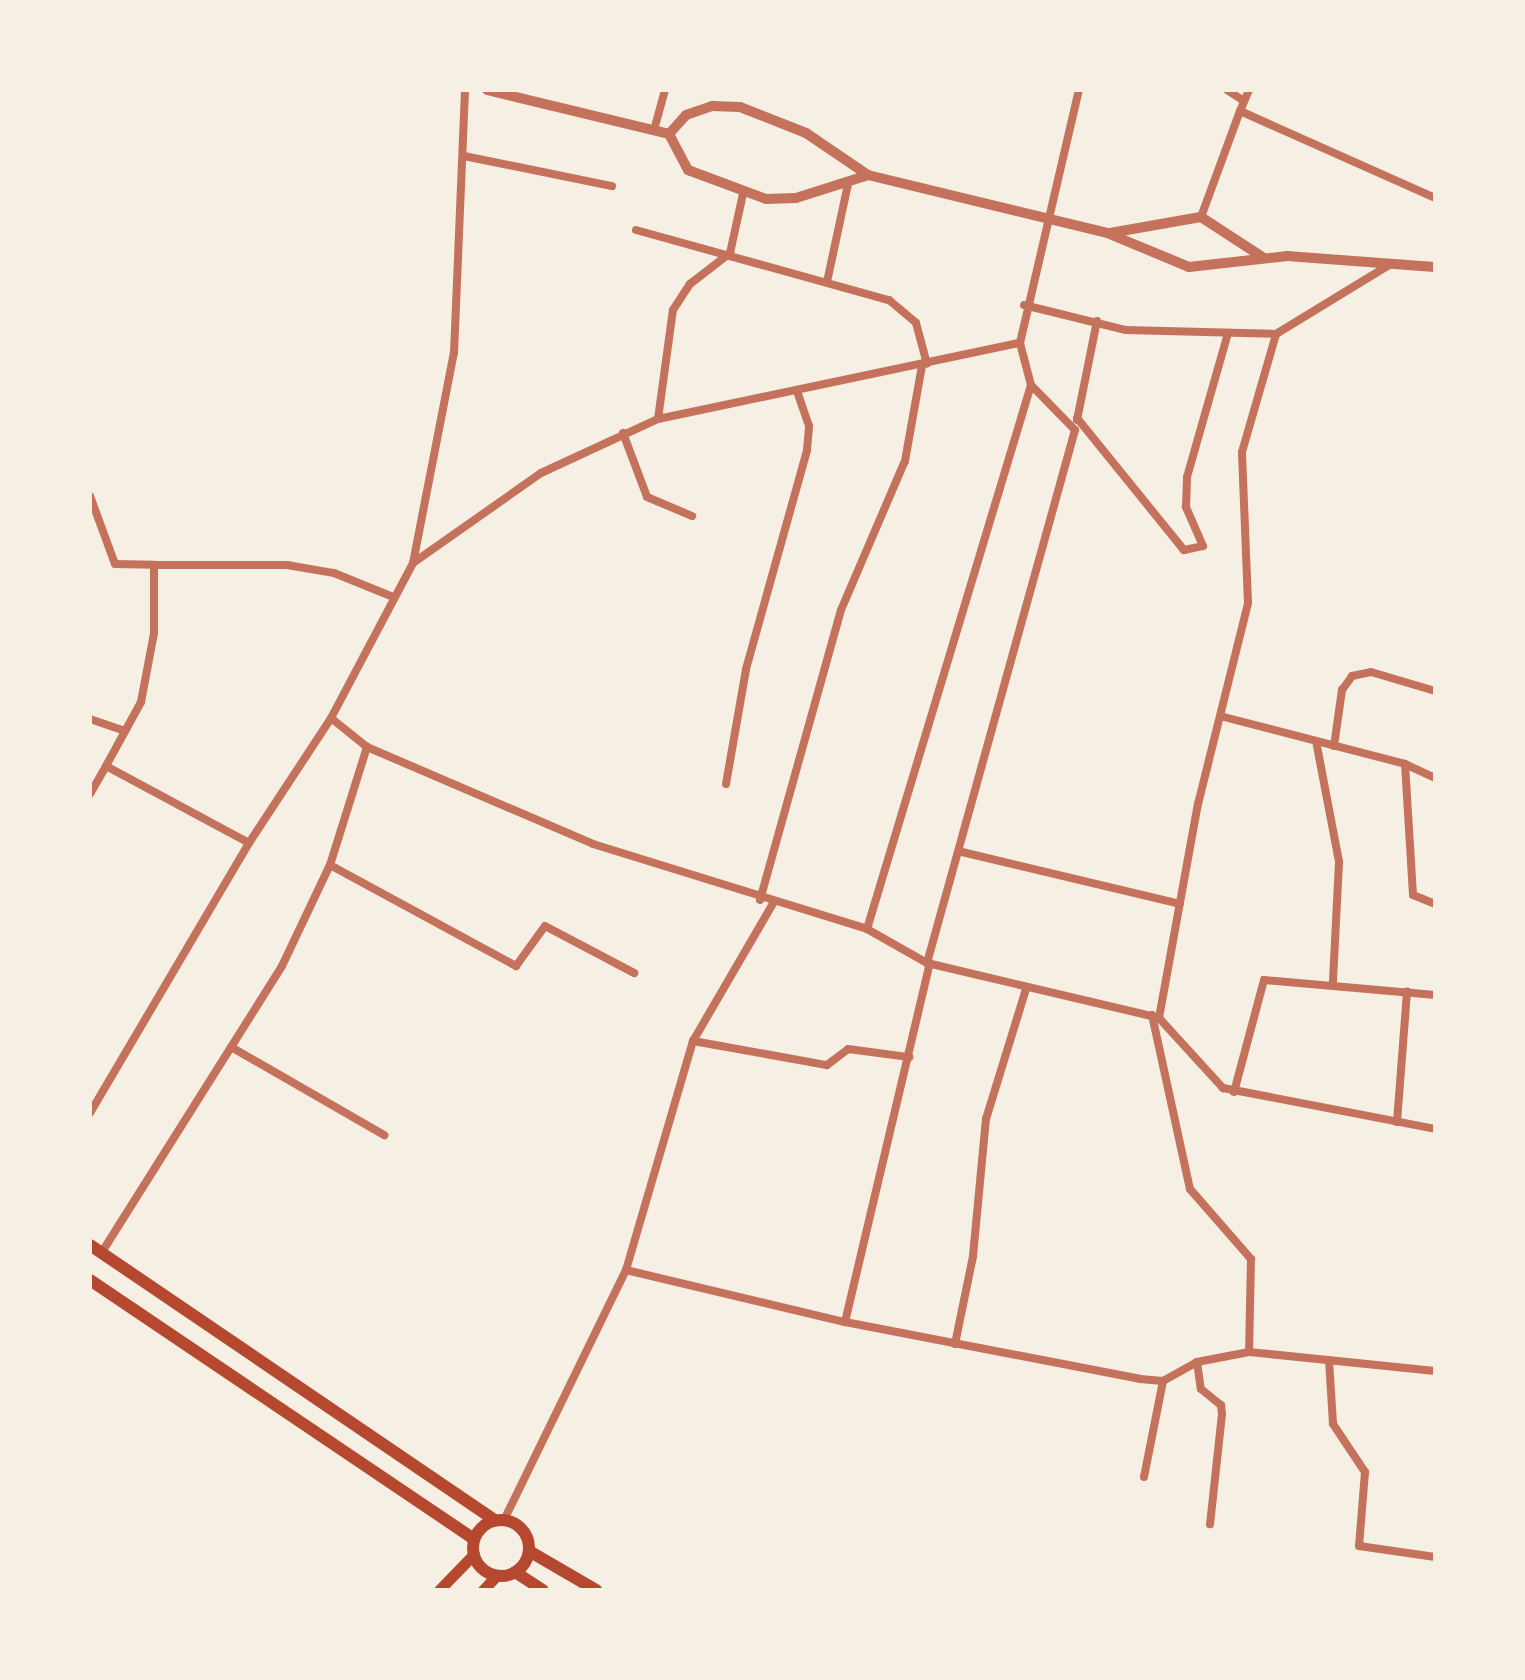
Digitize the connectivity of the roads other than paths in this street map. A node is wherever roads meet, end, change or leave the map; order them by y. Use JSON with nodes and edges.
{"nodes":[{"id":1,"x":466,"y":90,"type":"edge"},
{"id":2,"x":487,"y":90,"type":"edge"},
{"id":3,"x":664,"y":90,"type":"edge"},
{"id":4,"x":1079,"y":90,"type":"edge"},
{"id":5,"x":1227,"y":90,"type":"edge"},
{"id":6,"x":1249,"y":90,"type":"edge"},
{"id":7,"x":1244,"y":101,"type":"junction"},
{"id":8,"x":1240,"y":111,"type":"junction"},
{"id":9,"x":654,"y":130,"type":"junction"},
{"id":10,"x":669,"y":134,"type":"junction"},
{"id":11,"x":464,"y":156,"type":"junction"},
{"id":12,"x":868,"y":175,"type":"junction"},
{"id":13,"x":848,"y":184,"type":"junction"},
{"id":14,"x":612,"y":186,"type":"dead end"},
{"id":15,"x":744,"y":194,"type":"junction"},
{"id":16,"x":1435,"y":198,"type":"edge"},
{"id":17,"x":1201,"y":216,"type":"junction"},
{"id":18,"x":1046,"y":217,"type":"junction"},
{"id":19,"x":636,"y":230,"type":"dead end"},
{"id":20,"x":1108,"y":233,"type":"junction"},
{"id":21,"x":730,"y":253,"type":"junction"},
{"id":22,"x":1264,"y":258,"type":"junction"},
{"id":23,"x":1394,"y":262,"type":"junction"},
{"id":24,"x":1435,"y":267,"type":"edge"},
{"id":25,"x":827,"y":282,"type":"junction"},
{"id":26,"x":1024,"y":305,"type":"junction"},
{"id":27,"x":1096,"y":321,"type":"junction"},
{"id":28,"x":1228,"y":332,"type":"junction"},
{"id":29,"x":1276,"y":334,"type":"junction"},
{"id":30,"x":1020,"y":343,"type":"junction"},
{"id":31,"x":925,"y":365,"type":"junction"},
{"id":32,"x":1032,"y":385,"type":"junction"},
{"id":33,"x":798,"y":394,"type":"junction"},
{"id":34,"x":1077,"y":418,"type":"junction"},
{"id":35,"x":658,"y":419,"type":"junction"},
{"id":36,"x":1075,"y":430,"type":"junction"},
{"id":37,"x":622,"y":432,"type":"junction"},
{"id":38,"x":90,"y":496,"type":"edge"},
{"id":39,"x":692,"y":516,"type":"dead end"},
{"id":40,"x":413,"y":563,"type":"junction"},
{"id":41,"x":154,"y":565,"type":"junction"},
{"id":42,"x":393,"y":597,"type":"junction"},
{"id":43,"x":1435,"y":690,"type":"edge"},
{"id":44,"x":1220,"y":716,"type":"junction"},
{"id":45,"x":330,"y":718,"type":"junction"},
{"id":46,"x":90,"y":720,"type":"edge"},
{"id":47,"x":125,"y":731,"type":"junction"},
{"id":48,"x":1316,"y":741,"type":"junction"},
{"id":49,"x":1334,"y":746,"type":"junction"},
{"id":50,"x":367,"y":747,"type":"junction"},
{"id":51,"x":1405,"y":764,"type":"junction"},
{"id":52,"x":106,"y":766,"type":"junction"},
{"id":53,"x":1435,"y":778,"type":"edge"},
{"id":54,"x":726,"y":784,"type":"dead end"},
{"id":55,"x":91,"y":789,"type":"edge"},
{"id":56,"x":249,"y":842,"type":"junction"},
{"id":57,"x":962,"y":852,"type":"junction"},
{"id":58,"x":330,"y":865,"type":"junction"},
{"id":59,"x":760,"y":900,"type":"junction"},
{"id":60,"x":774,"y":902,"type":"junction"},
{"id":61,"x":1180,"y":904,"type":"junction"},
{"id":62,"x":1435,"y":904,"type":"edge"},
{"id":63,"x":867,"y":929,"type":"junction"},
{"id":64,"x":929,"y":963,"type":"junction"},
{"id":65,"x":634,"y":973,"type":"dead end"},
{"id":66,"x":1333,"y":982,"type":"junction"},
{"id":67,"x":1026,"y":989,"type":"junction"},
{"id":68,"x":1407,"y":991,"type":"junction"},
{"id":69,"x":1435,"y":995,"type":"edge"},
{"id":70,"x":1155,"y":1016,"type":"junction"},
{"id":71,"x":693,"y":1041,"type":"junction"},
{"id":72,"x":231,"y":1046,"type":"junction"},
{"id":73,"x":909,"y":1057,"type":"junction"},
{"id":74,"x":1234,"y":1092,"type":"junction"},
{"id":75,"x":90,"y":1114,"type":"edge"},
{"id":76,"x":1397,"y":1122,"type":"junction"},
{"id":77,"x":1435,"y":1129,"type":"edge"},
{"id":78,"x":384,"y":1135,"type":"dead end"},
{"id":79,"x":96,"y":1248,"type":"edge"},
{"id":80,"x":626,"y":1270,"type":"junction"},
{"id":81,"x":90,"y":1280,"type":"edge"},
{"id":82,"x":846,"y":1322,"type":"junction"},
{"id":83,"x":955,"y":1344,"type":"junction"},
{"id":84,"x":1249,"y":1352,"type":"junction"},
{"id":85,"x":1329,"y":1360,"type":"junction"},
{"id":86,"x":1197,"y":1362,"type":"junction"},
{"id":87,"x":1435,"y":1371,"type":"edge"},
{"id":88,"x":1163,"y":1381,"type":"junction"},
{"id":89,"x":1144,"y":1477,"type":"dead end"},
{"id":90,"x":499,"y":1520,"type":"junction"},
{"id":91,"x":1210,"y":1524,"type":"dead end"},
{"id":92,"x":474,"y":1539,"type":"junction"},
{"id":93,"x":529,"y":1551,"type":"junction"},
{"id":94,"x":474,"y":1554,"type":"junction"},
{"id":95,"x":1435,"y":1557,"type":"edge"},
{"id":96,"x":514,"y":1572,"type":"junction"},
{"id":97,"x":497,"y":1576,"type":"junction"},
{"id":98,"x":439,"y":1590,"type":"edge"},
{"id":99,"x":483,"y":1590,"type":"edge"},
{"id":100,"x":543,"y":1590,"type":"edge"},
{"id":101,"x":596,"y":1590,"type":"edge"}],
"edges":[{"from":1,"to":11,"type":"street"},
{"from":2,"to":9,"type":"street"},
{"from":3,"to":9,"type":"street"},
{"from":4,"to":18,"type":"street"},
{"from":5,"to":7,"type":"street"},
{"from":6,"to":7,"type":"street"},
{"from":7,"to":8,"type":"street"},
{"from":8,"to":16,"type":"street"},
{"from":8,"to":17,"type":"street"},
{"from":9,"to":10,"type":"street"},
{"from":10,"to":12,"type":"street"},
{"from":10,"to":15,"type":"street"},
{"from":11,"to":14,"type":"street"},
{"from":11,"to":40,"type":"street"},
{"from":12,"to":13,"type":"street"},
{"from":12,"to":18,"type":"street"},
{"from":13,"to":15,"type":"street"},
{"from":13,"to":25,"type":"street"},
{"from":15,"to":21,"type":"street"},
{"from":17,"to":20,"type":"street"},
{"from":17,"to":22,"type":"street"},
{"from":18,"to":20,"type":"street"},
{"from":18,"to":26,"type":"street"},
{"from":19,"to":21,"type":"street"},
{"from":20,"to":22,"type":"street"},
{"from":21,"to":25,"type":"street"},
{"from":21,"to":35,"type":"street"},
{"from":22,"to":23,"type":"street"},
{"from":23,"to":24,"type":"street"},
{"from":23,"to":29,"type":"street"},
{"from":25,"to":31,"type":"street"},
{"from":26,"to":27,"type":"street"},
{"from":26,"to":30,"type":"street"},
{"from":27,"to":28,"type":"street"},
{"from":27,"to":34,"type":"street"},
{"from":28,"to":29,"type":"street"},
{"from":28,"to":34,"type":"street"},
{"from":29,"to":44,"type":"street"},
{"from":30,"to":31,"type":"street"},
{"from":30,"to":32,"type":"street"},
{"from":31,"to":33,"type":"street"},
{"from":31,"to":59,"type":"street"},
{"from":32,"to":36,"type":"street"},
{"from":32,"to":63,"type":"street"},
{"from":33,"to":35,"type":"street"},
{"from":33,"to":54,"type":"street"},
{"from":34,"to":36,"type":"street"},
{"from":35,"to":37,"type":"street"},
{"from":36,"to":57,"type":"street"},
{"from":37,"to":39,"type":"street"},
{"from":37,"to":40,"type":"street"},
{"from":38,"to":41,"type":"street"},
{"from":40,"to":42,"type":"street"},
{"from":41,"to":42,"type":"street"},
{"from":41,"to":47,"type":"street"},
{"from":42,"to":45,"type":"street"},
{"from":43,"to":49,"type":"street"},
{"from":44,"to":48,"type":"street"},
{"from":44,"to":61,"type":"street"},
{"from":45,"to":50,"type":"street"},
{"from":45,"to":56,"type":"street"},
{"from":46,"to":47,"type":"street"},
{"from":47,"to":52,"type":"street"},
{"from":48,"to":49,"type":"street"},
{"from":48,"to":66,"type":"street"},
{"from":49,"to":51,"type":"street"},
{"from":50,"to":58,"type":"street"},
{"from":50,"to":59,"type":"street"},
{"from":51,"to":53,"type":"street"},
{"from":51,"to":62,"type":"street"},
{"from":52,"to":55,"type":"street"},
{"from":52,"to":56,"type":"street"},
{"from":56,"to":75,"type":"street"},
{"from":57,"to":61,"type":"street"},
{"from":57,"to":64,"type":"street"},
{"from":58,"to":65,"type":"street"},
{"from":58,"to":72,"type":"street"},
{"from":59,"to":60,"type":"street"},
{"from":60,"to":63,"type":"street"},
{"from":60,"to":71,"type":"street"},
{"from":61,"to":70,"type":"street"},
{"from":63,"to":64,"type":"street"},
{"from":64,"to":67,"type":"street"},
{"from":64,"to":73,"type":"street"},
{"from":66,"to":68,"type":"street"},
{"from":66,"to":74,"type":"street"},
{"from":67,"to":70,"type":"street"},
{"from":67,"to":83,"type":"street"},
{"from":68,"to":69,"type":"street"},
{"from":68,"to":76,"type":"street"},
{"from":70,"to":74,"type":"street"},
{"from":70,"to":84,"type":"street"},
{"from":71,"to":73,"type":"street"},
{"from":71,"to":80,"type":"street"},
{"from":72,"to":78,"type":"street"},
{"from":72,"to":79,"type":"street"},
{"from":73,"to":82,"type":"street"},
{"from":74,"to":76,"type":"street"},
{"from":76,"to":77,"type":"street"},
{"from":79,"to":90,"type":"main road"},
{"from":80,"to":82,"type":"street"},
{"from":80,"to":90,"type":"street"},
{"from":81,"to":92,"type":"main road"},
{"from":82,"to":83,"type":"street"},
{"from":83,"to":88,"type":"street"},
{"from":84,"to":85,"type":"street"},
{"from":84,"to":86,"type":"street"},
{"from":85,"to":87,"type":"street"},
{"from":85,"to":95,"type":"street"},
{"from":86,"to":88,"type":"street"},
{"from":86,"to":91,"type":"street"},
{"from":88,"to":89,"type":"street"},
{"from":90,"to":92,"type":"main road"},
{"from":90,"to":93,"type":"main road"},
{"from":92,"to":94,"type":"main road"},
{"from":93,"to":96,"type":"main road"},
{"from":93,"to":101,"type":"main road"},
{"from":94,"to":97,"type":"main road"},
{"from":94,"to":98,"type":"main road"},
{"from":96,"to":97,"type":"main road"},
{"from":96,"to":100,"type":"main road"},
{"from":97,"to":99,"type":"main road"}]}
